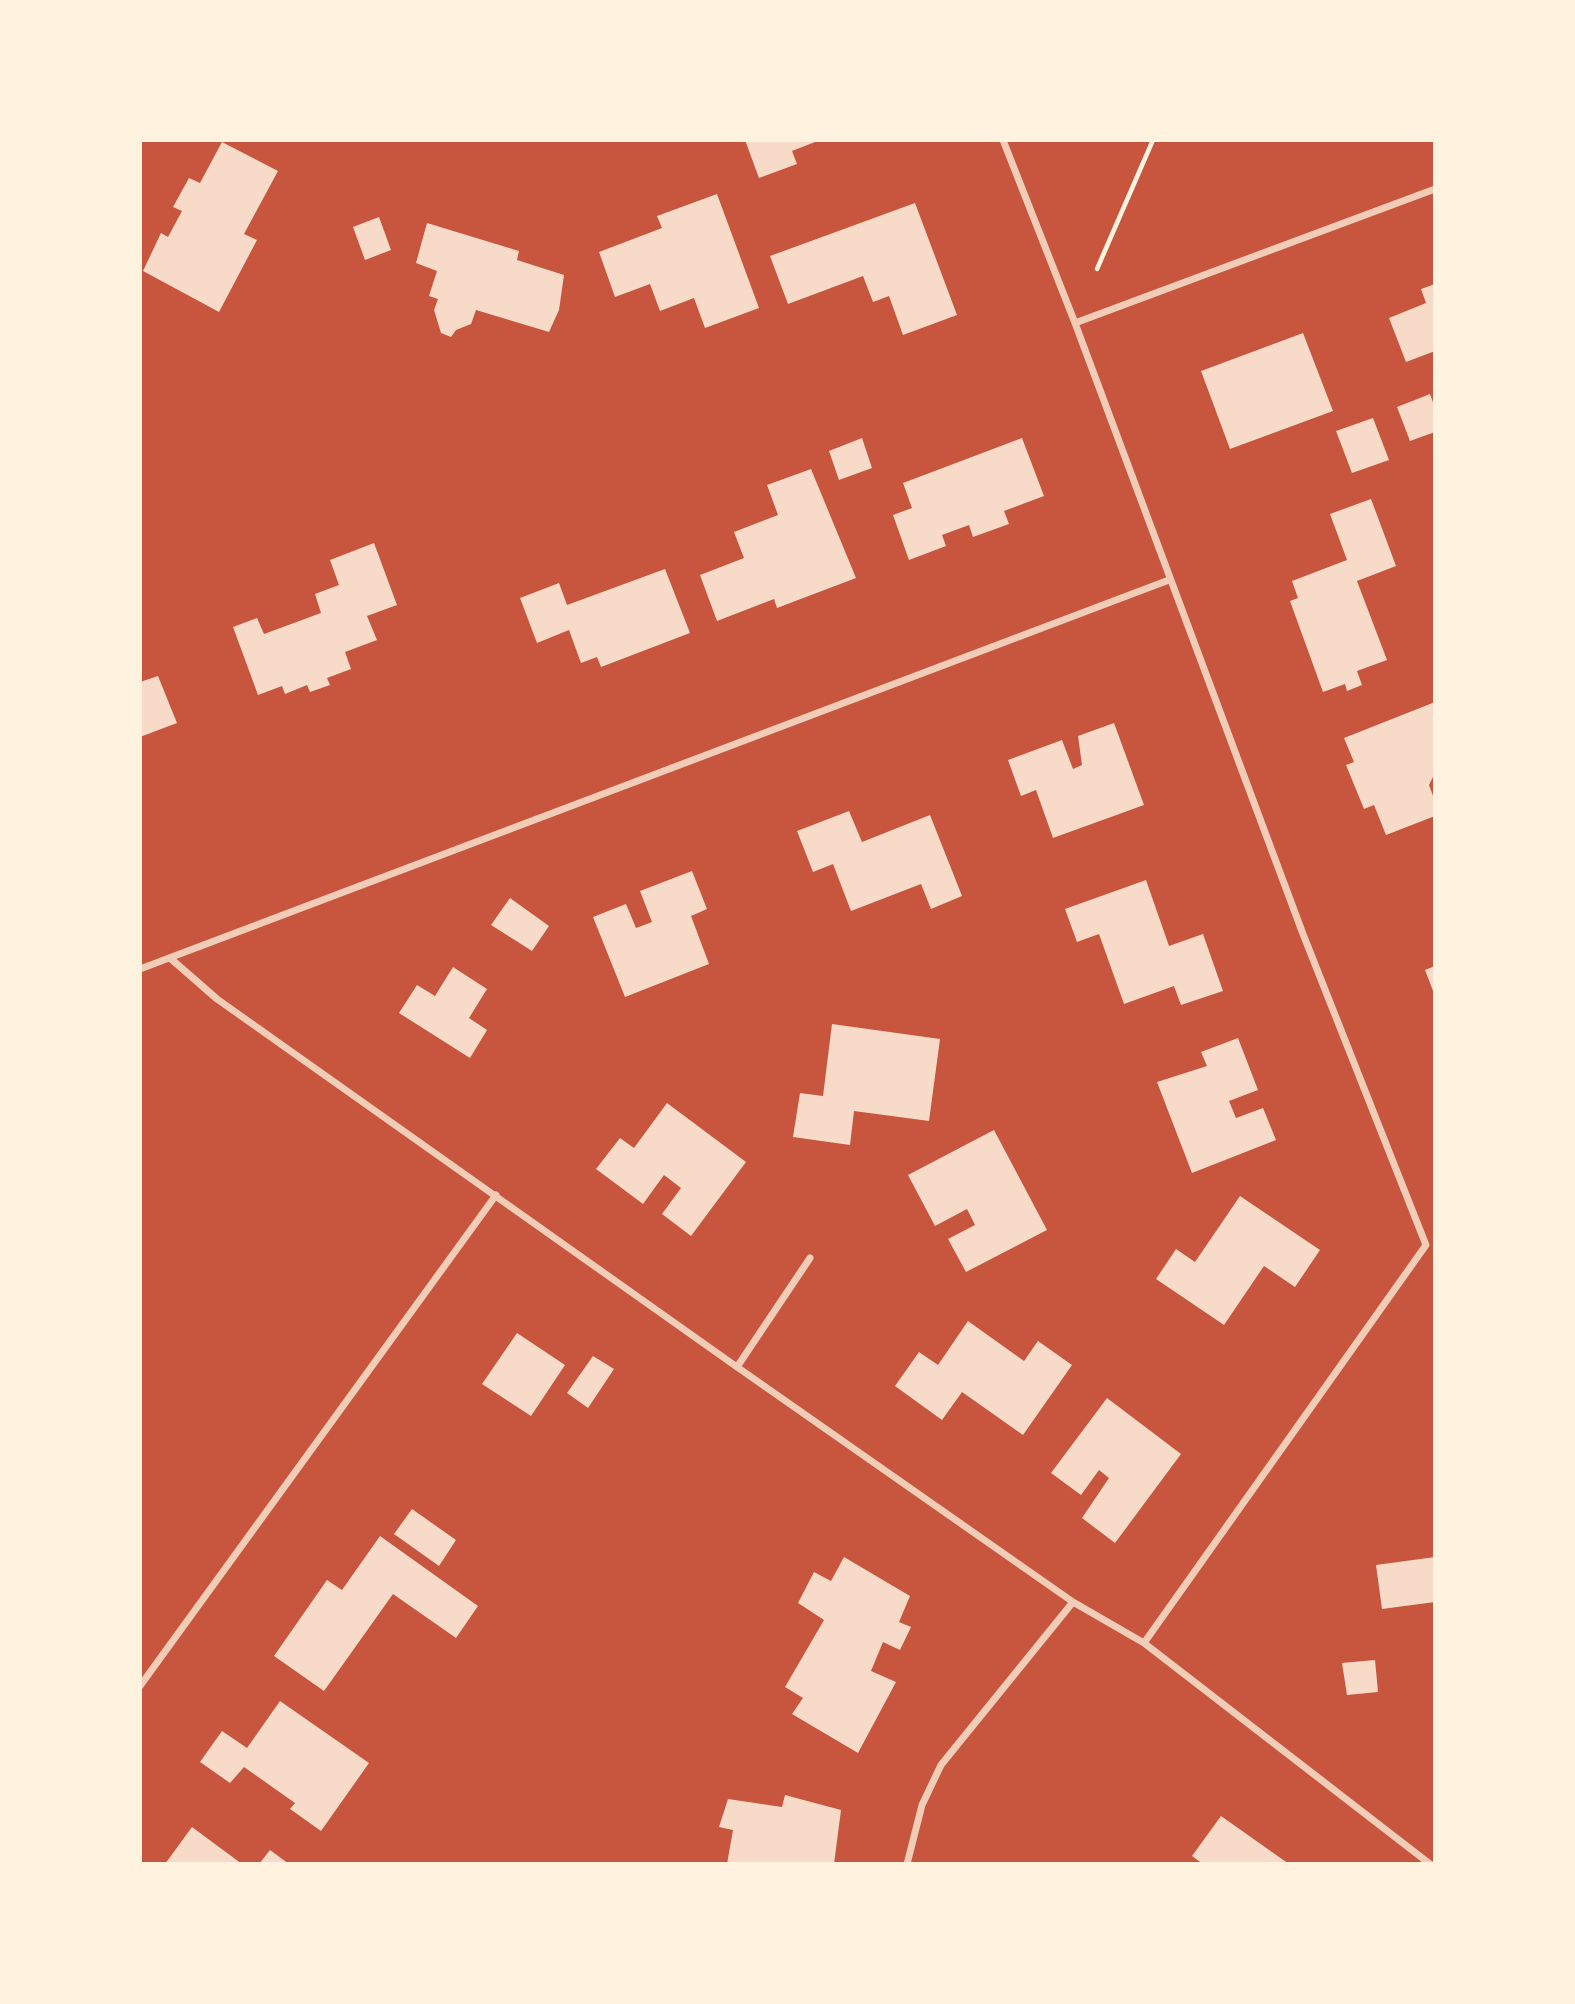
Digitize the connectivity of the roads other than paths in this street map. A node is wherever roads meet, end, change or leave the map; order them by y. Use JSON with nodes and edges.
{"nodes":[{"id":1,"x":1003,"y":140,"type":"edge"},
{"id":2,"x":1435,"y":189,"type":"edge"},
{"id":3,"x":1075,"y":324,"type":"junction"},
{"id":4,"x":1169,"y":580,"type":"junction"},
{"id":5,"x":170,"y":958,"type":"junction"},
{"id":6,"x":140,"y":970,"type":"edge"},
{"id":7,"x":496,"y":1195,"type":"junction"},
{"id":8,"x":810,"y":1258,"type":"dead end"},
{"id":9,"x":737,"y":1367,"type":"junction"},
{"id":10,"x":1073,"y":1602,"type":"junction"},
{"id":11,"x":1144,"y":1643,"type":"junction"},
{"id":12,"x":140,"y":1686,"type":"edge"},
{"id":13,"x":907,"y":1864,"type":"edge"},
{"id":14,"x":1430,"y":1864,"type":"edge"}],
"edges":[{"from":1,"to":3,"type":"street"},
{"from":2,"to":3,"type":"street"},
{"from":3,"to":4,"type":"street"},
{"from":4,"to":5,"type":"street"},
{"from":4,"to":11,"type":"street"},
{"from":5,"to":6,"type":"street"},
{"from":5,"to":7,"type":"street"},
{"from":7,"to":9,"type":"street"},
{"from":7,"to":12,"type":"street"},
{"from":8,"to":9,"type":"street"},
{"from":9,"to":10,"type":"street"},
{"from":10,"to":11,"type":"street"},
{"from":10,"to":13,"type":"street"},
{"from":11,"to":14,"type":"street"}]}
